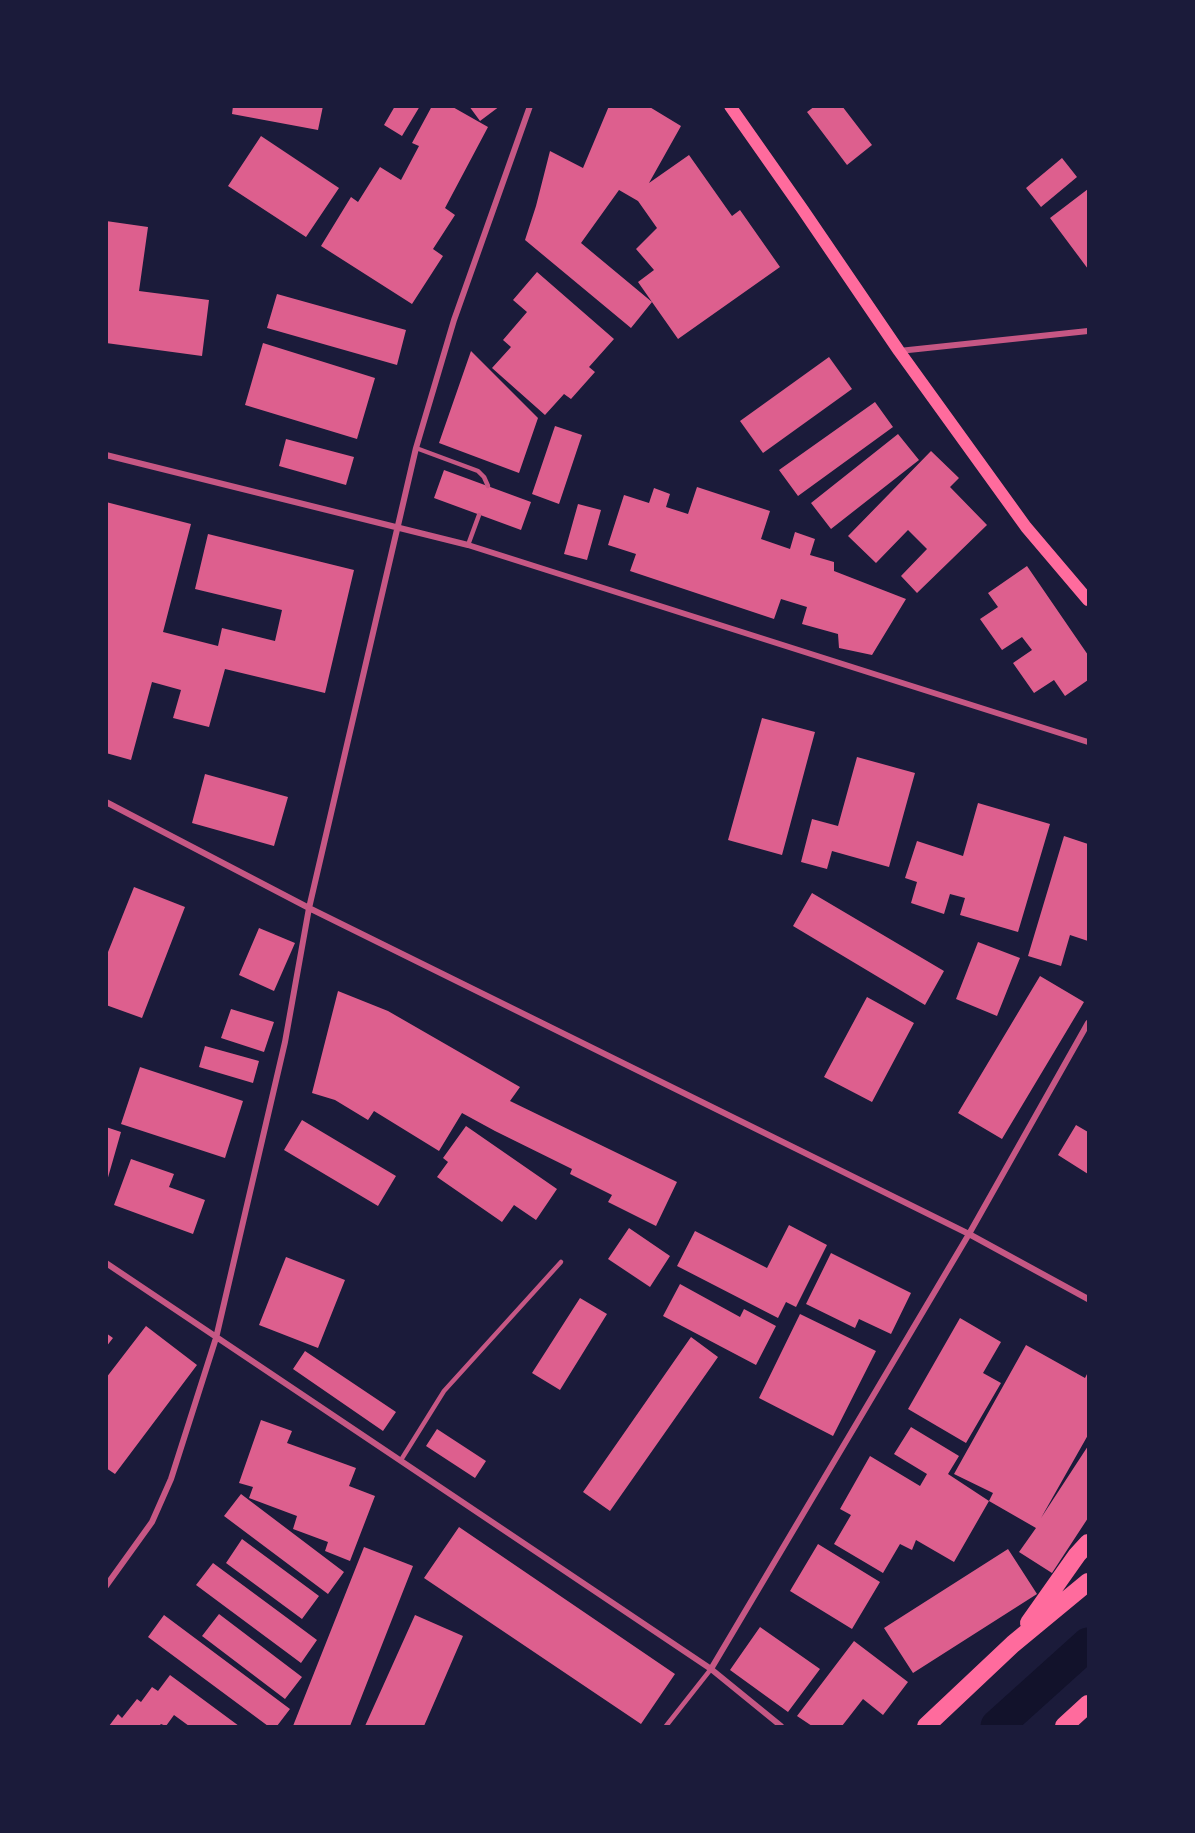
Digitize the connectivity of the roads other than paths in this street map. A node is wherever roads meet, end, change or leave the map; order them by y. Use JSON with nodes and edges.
{"nodes":[{"id":1,"x":530,"y":106,"type":"edge"},
{"id":2,"x":730,"y":106,"type":"edge"},
{"id":3,"x":1089,"y":331,"type":"edge"},
{"id":4,"x":899,"y":351,"type":"junction"},
{"id":5,"x":416,"y":448,"type":"junction"},
{"id":6,"x":106,"y":455,"type":"edge"},
{"id":7,"x":488,"y":486,"type":"dead end"},
{"id":8,"x":479,"y":514,"type":"dead end"},
{"id":9,"x":398,"y":527,"type":"junction"},
{"id":10,"x":468,"y":545,"type":"junction"},
{"id":11,"x":1089,"y":600,"type":"edge"},
{"id":12,"x":1089,"y":742,"type":"edge"},
{"id":13,"x":106,"y":802,"type":"edge"},
{"id":14,"x":309,"y":908,"type":"junction"},
{"id":15,"x":1089,"y":1023,"type":"edge"},
{"id":16,"x":969,"y":1234,"type":"junction"},
{"id":17,"x":106,"y":1263,"type":"edge"},
{"id":18,"x":561,"y":1263,"type":"dead end"},
{"id":19,"x":1089,"y":1299,"type":"edge"},
{"id":20,"x":216,"y":1338,"type":"junction"},
{"id":21,"x":401,"y":1460,"type":"junction"},
{"id":22,"x":1089,"y":1543,"type":"edge"},
{"id":23,"x":1089,"y":1582,"type":"edge"},
{"id":24,"x":106,"y":1586,"type":"edge"},
{"id":25,"x":1013,"y":1644,"type":"junction"},
{"id":26,"x":711,"y":1669,"type":"junction"},
{"id":27,"x":1089,"y":1704,"type":"edge"},
{"id":28,"x":666,"y":1726,"type":"edge"},
{"id":29,"x":781,"y":1726,"type":"edge"},
{"id":30,"x":926,"y":1726,"type":"edge"},
{"id":31,"x":1064,"y":1726,"type":"edge"}],
"edges":[{"from":1,"to":5,"type":"street"},
{"from":2,"to":4,"type":"main road"},
{"from":3,"to":4,"type":"street"},
{"from":4,"to":11,"type":"main road"},
{"from":5,"to":7,"type":"lane"},
{"from":5,"to":9,"type":"street"},
{"from":6,"to":9,"type":"street"},
{"from":8,"to":10,"type":"lane"},
{"from":9,"to":10,"type":"street"},
{"from":9,"to":14,"type":"street"},
{"from":10,"to":12,"type":"street"},
{"from":13,"to":14,"type":"street"},
{"from":14,"to":16,"type":"street"},
{"from":14,"to":20,"type":"street"},
{"from":15,"to":16,"type":"street"},
{"from":16,"to":19,"type":"street"},
{"from":16,"to":26,"type":"street"},
{"from":17,"to":20,"type":"street"},
{"from":18,"to":21,"type":"lane"},
{"from":20,"to":21,"type":"street"},
{"from":20,"to":24,"type":"street"},
{"from":21,"to":26,"type":"street"},
{"from":22,"to":25,"type":"highway"},
{"from":23,"to":25,"type":"highway"},
{"from":25,"to":30,"type":"highway"},
{"from":26,"to":28,"type":"lane"},
{"from":26,"to":29,"type":"street"},
{"from":27,"to":31,"type":"highway"}]}
